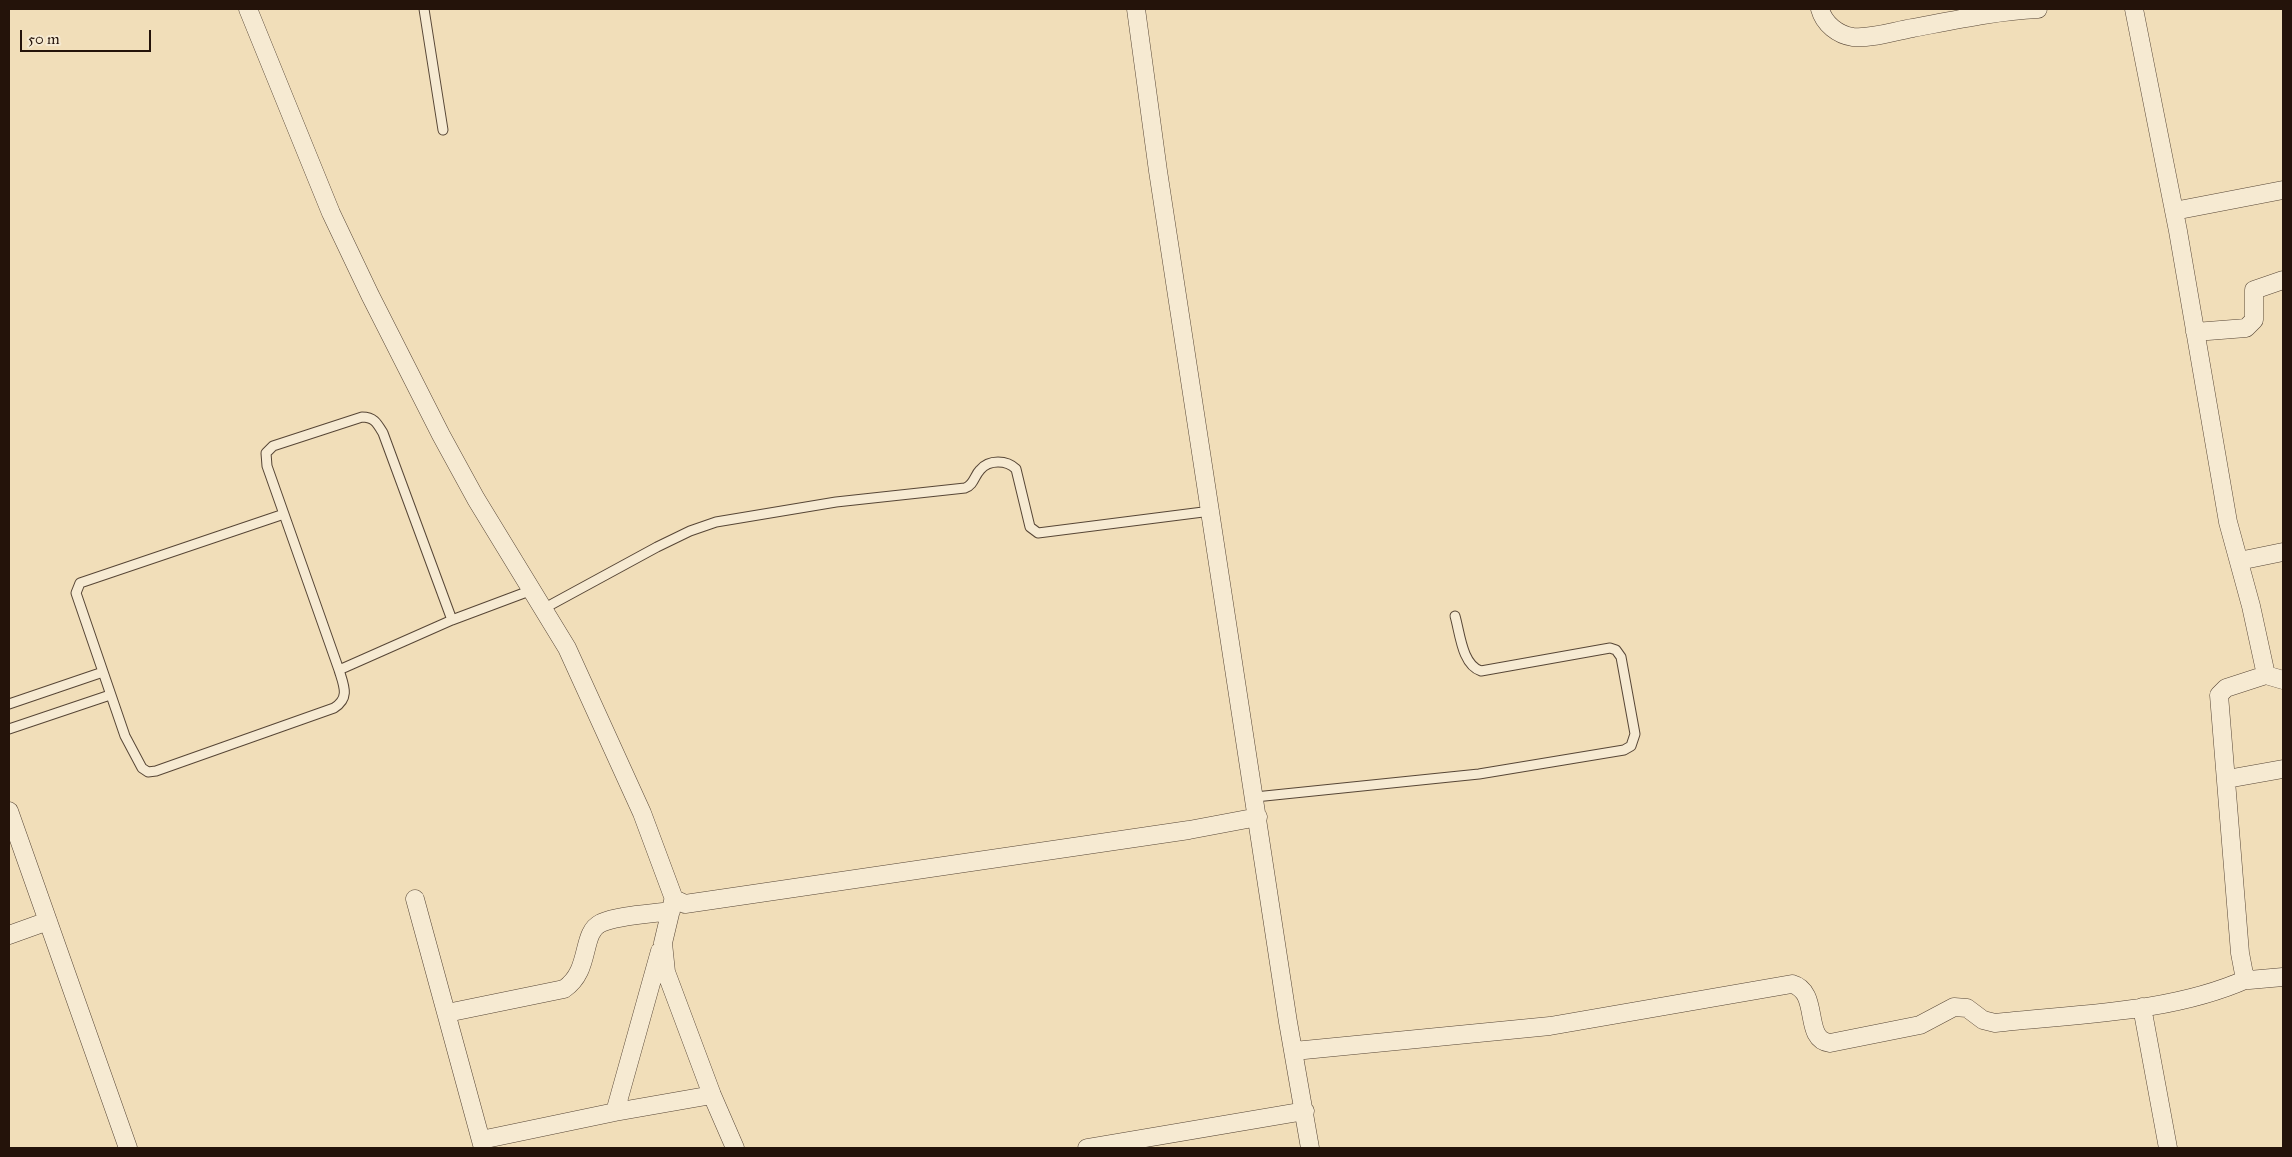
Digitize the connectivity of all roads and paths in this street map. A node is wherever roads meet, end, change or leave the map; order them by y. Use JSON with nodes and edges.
{"nodes":[{"id":1,"x":248,"y":9,"type":"edge"},
{"id":2,"x":424,"y":9,"type":"edge"},
{"id":3,"x":1136,"y":9,"type":"edge"},
{"id":4,"x":1820,"y":9,"type":"edge"},
{"id":5,"x":2038,"y":9,"type":"edge"},
{"id":6,"x":2134,"y":9,"type":"edge"},
{"id":7,"x":443,"y":130,"type":"dead end"},
{"id":8,"x":2283,"y":190,"type":"edge"},
{"id":9,"x":2174,"y":211,"type":"junction"},
{"id":10,"x":2283,"y":280,"type":"edge"},
{"id":11,"x":2195,"y":332,"type":"junction"},
{"id":12,"x":1211,"y":511,"type":"junction"},
{"id":13,"x":284,"y":514,"type":"junction"},
{"id":14,"x":2283,"y":552,"type":"edge"},
{"id":15,"x":2238,"y":561,"type":"junction"},
{"id":16,"x":532,"y":590,"type":"junction"},
{"id":17,"x":543,"y":609,"type":"junction"},
{"id":18,"x":1455,"y":616,"type":"dead end"},
{"id":19,"x":452,"y":620,"type":"junction"},
{"id":20,"x":339,"y":670,"type":"junction"},
{"id":21,"x":102,"y":672,"type":"junction"},
{"id":22,"x":2275,"y":677,"type":"edge"},
{"id":23,"x":110,"y":695,"type":"junction"},
{"id":24,"x":9,"y":704,"type":"edge"},
{"id":25,"x":9,"y":730,"type":"edge"},
{"id":26,"x":2283,"y":770,"type":"edge"},
{"id":27,"x":2227,"y":779,"type":"junction"},
{"id":28,"x":1255,"y":797,"type":"junction"},
{"id":29,"x":9,"y":811,"type":"edge"},
{"id":30,"x":1258,"y":817,"type":"junction"},
{"id":31,"x":415,"y":899,"type":"dead end"},
{"id":32,"x":672,"y":905,"type":"junction"},
{"id":33,"x":48,"y":921,"type":"junction"},
{"id":34,"x":9,"y":935,"type":"edge"},
{"id":35,"x":663,"y":943,"type":"junction"},
{"id":36,"x":2283,"y":977,"type":"edge"},
{"id":37,"x":2247,"y":979,"type":"junction"},
{"id":38,"x":2142,"y":1006,"type":"junction"},
{"id":39,"x":447,"y":1013,"type":"junction"},
{"id":40,"x":1294,"y":1050,"type":"junction"},
{"id":41,"x":712,"y":1095,"type":"junction"},
{"id":42,"x":1305,"y":1111,"type":"junction"},
{"id":43,"x":615,"y":1112,"type":"junction"},
{"id":44,"x":482,"y":1144,"type":"edge"},
{"id":45,"x":128,"y":1148,"type":"edge"},
{"id":46,"x":735,"y":1148,"type":"edge"},
{"id":47,"x":1087,"y":1148,"type":"edge"},
{"id":48,"x":1310,"y":1148,"type":"edge"},
{"id":49,"x":2168,"y":1148,"type":"edge"}],
"edges":[{"from":1,"to":16,"type":"street"},
{"from":2,"to":7,"type":"lane"},
{"from":3,"to":12,"type":"street"},
{"from":4,"to":5,"type":"street"},
{"from":6,"to":9,"type":"street"},
{"from":8,"to":9,"type":"street"},
{"from":9,"to":11,"type":"street"},
{"from":10,"to":11,"type":"street"},
{"from":11,"to":15,"type":"street"},
{"from":12,"to":17,"type":"lane"},
{"from":12,"to":28,"type":"street"},
{"from":13,"to":19,"type":"lane"},
{"from":13,"to":20,"type":"lane"},
{"from":13,"to":21,"type":"lane"},
{"from":14,"to":15,"type":"street"},
{"from":15,"to":22,"type":"street"},
{"from":16,"to":17,"type":"street"},
{"from":16,"to":19,"type":"lane"},
{"from":17,"to":32,"type":"street"},
{"from":18,"to":28,"type":"lane"},
{"from":19,"to":20,"type":"lane"},
{"from":20,"to":23,"type":"lane"},
{"from":21,"to":23,"type":"lane"},
{"from":21,"to":24,"type":"lane"},
{"from":22,"to":27,"type":"street"},
{"from":23,"to":25,"type":"lane"},
{"from":26,"to":27,"type":"street"},
{"from":27,"to":37,"type":"street"},
{"from":28,"to":30,"type":"street"},
{"from":29,"to":33,"type":"street"},
{"from":30,"to":32,"type":"street"},
{"from":30,"to":40,"type":"street"},
{"from":31,"to":39,"type":"street"},
{"from":32,"to":35,"type":"street"},
{"from":32,"to":39,"type":"street"},
{"from":33,"to":34,"type":"street"},
{"from":33,"to":45,"type":"street"},
{"from":35,"to":41,"type":"street"},
{"from":35,"to":43,"type":"street"},
{"from":36,"to":37,"type":"street"},
{"from":37,"to":38,"type":"street"},
{"from":38,"to":40,"type":"street"},
{"from":38,"to":49,"type":"street"},
{"from":39,"to":44,"type":"street"},
{"from":40,"to":42,"type":"street"},
{"from":41,"to":43,"type":"street"},
{"from":41,"to":46,"type":"street"},
{"from":42,"to":47,"type":"street"},
{"from":42,"to":48,"type":"street"},
{"from":43,"to":44,"type":"street"}]}
